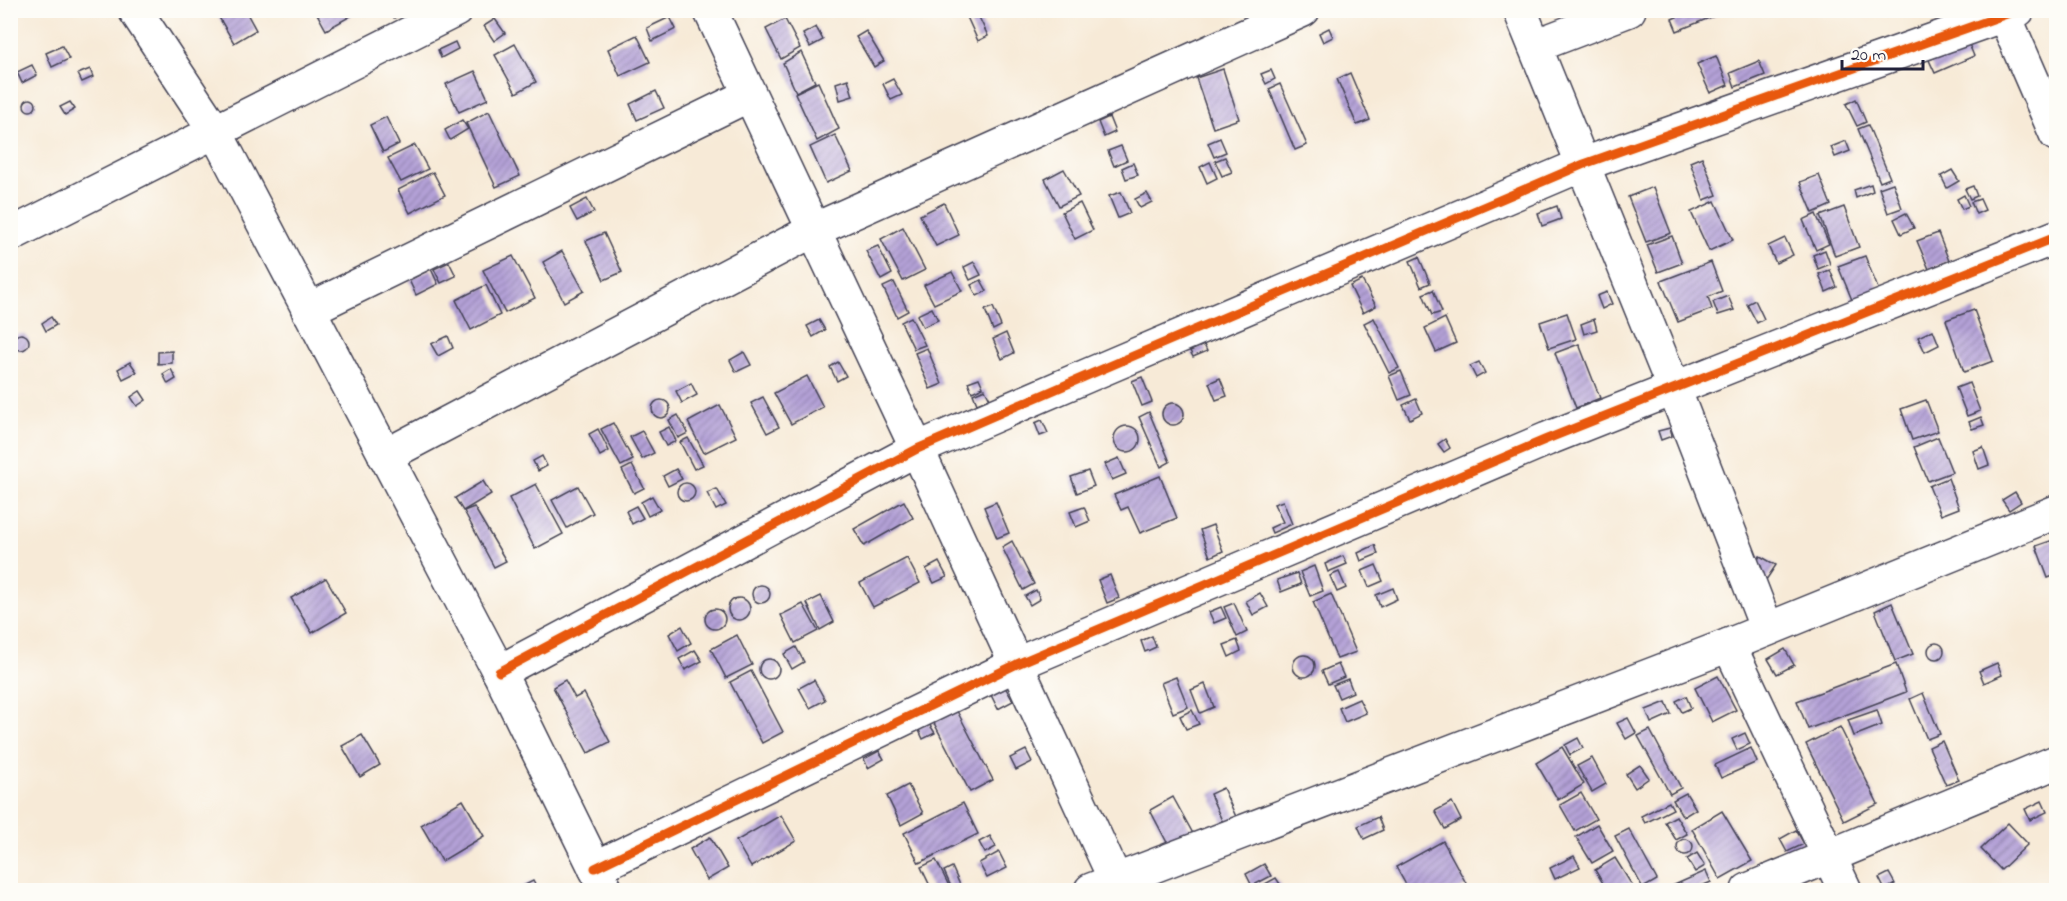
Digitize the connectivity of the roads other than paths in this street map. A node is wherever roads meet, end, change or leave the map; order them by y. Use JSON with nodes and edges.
{"nodes":[{"id":1,"x":135,"y":10,"type":"edge"},
{"id":2,"x":456,"y":10,"type":"edge"},
{"id":3,"x":710,"y":10,"type":"edge"},
{"id":4,"x":1303,"y":10,"type":"edge"},
{"id":5,"x":1520,"y":10,"type":"edge"},
{"id":6,"x":1629,"y":10,"type":"edge"},
{"id":7,"x":2008,"y":12,"type":"edge"},
{"id":8,"x":1535,"y":46,"type":"junction"},
{"id":9,"x":749,"y":94,"type":"junction"},
{"id":10,"x":215,"y":131,"type":"junction"},
{"id":11,"x":2056,"y":134,"type":"edge"},
{"id":12,"x":1584,"y":164,"type":"junction"},
{"id":13,"x":814,"y":230,"type":"junction"},
{"id":14,"x":10,"y":235,"type":"edge"},
{"id":15,"x":2056,"y":237,"type":"edge"},
{"id":16,"x":308,"y":310,"type":"junction"},
{"id":17,"x":1674,"y":389,"type":"junction"},
{"id":18,"x":917,"y":449,"type":"junction"},
{"id":19,"x":385,"y":456,"type":"junction"},
{"id":20,"x":2056,"y":512,"type":"edge"},
{"id":21,"x":1767,"y":629,"type":"junction"},
{"id":22,"x":1729,"y":645,"type":"junction"},
{"id":23,"x":1017,"y":664,"type":"junction"},
{"id":24,"x":499,"y":672,"type":"junction"},
{"id":25,"x":2056,"y":762,"type":"edge"},
{"id":26,"x":1828,"y":855,"type":"junction"},
{"id":27,"x":600,"y":879,"type":"edge"},
{"id":28,"x":1108,"y":888,"type":"edge"},
{"id":29,"x":1748,"y":891,"type":"edge"},
{"id":30,"x":1845,"y":891,"type":"edge"}],
"edges":[{"from":1,"to":10,"type":"street"},
{"from":2,"to":10,"type":"street"},
{"from":3,"to":9,"type":"street"},
{"from":4,"to":13,"type":"street"},
{"from":5,"to":8,"type":"street"},
{"from":6,"to":8,"type":"street"},
{"from":7,"to":11,"type":"street"},
{"from":7,"to":12,"type":"street"},
{"from":8,"to":12,"type":"street"},
{"from":9,"to":13,"type":"street"},
{"from":9,"to":16,"type":"street"},
{"from":10,"to":14,"type":"street"},
{"from":10,"to":16,"type":"street"},
{"from":12,"to":17,"type":"street"},
{"from":12,"to":18,"type":"street"},
{"from":13,"to":18,"type":"street"},
{"from":13,"to":19,"type":"street"},
{"from":15,"to":17,"type":"street"},
{"from":16,"to":19,"type":"street"},
{"from":17,"to":21,"type":"street"},
{"from":17,"to":23,"type":"street"},
{"from":18,"to":23,"type":"street"},
{"from":18,"to":24,"type":"street"},
{"from":19,"to":24,"type":"street"},
{"from":20,"to":21,"type":"street"},
{"from":21,"to":22,"type":"street"},
{"from":22,"to":26,"type":"street"},
{"from":22,"to":28,"type":"street"},
{"from":23,"to":27,"type":"street"},
{"from":23,"to":28,"type":"street"},
{"from":24,"to":27,"type":"street"},
{"from":25,"to":26,"type":"street"},
{"from":26,"to":29,"type":"street"},
{"from":26,"to":30,"type":"street"}]}
